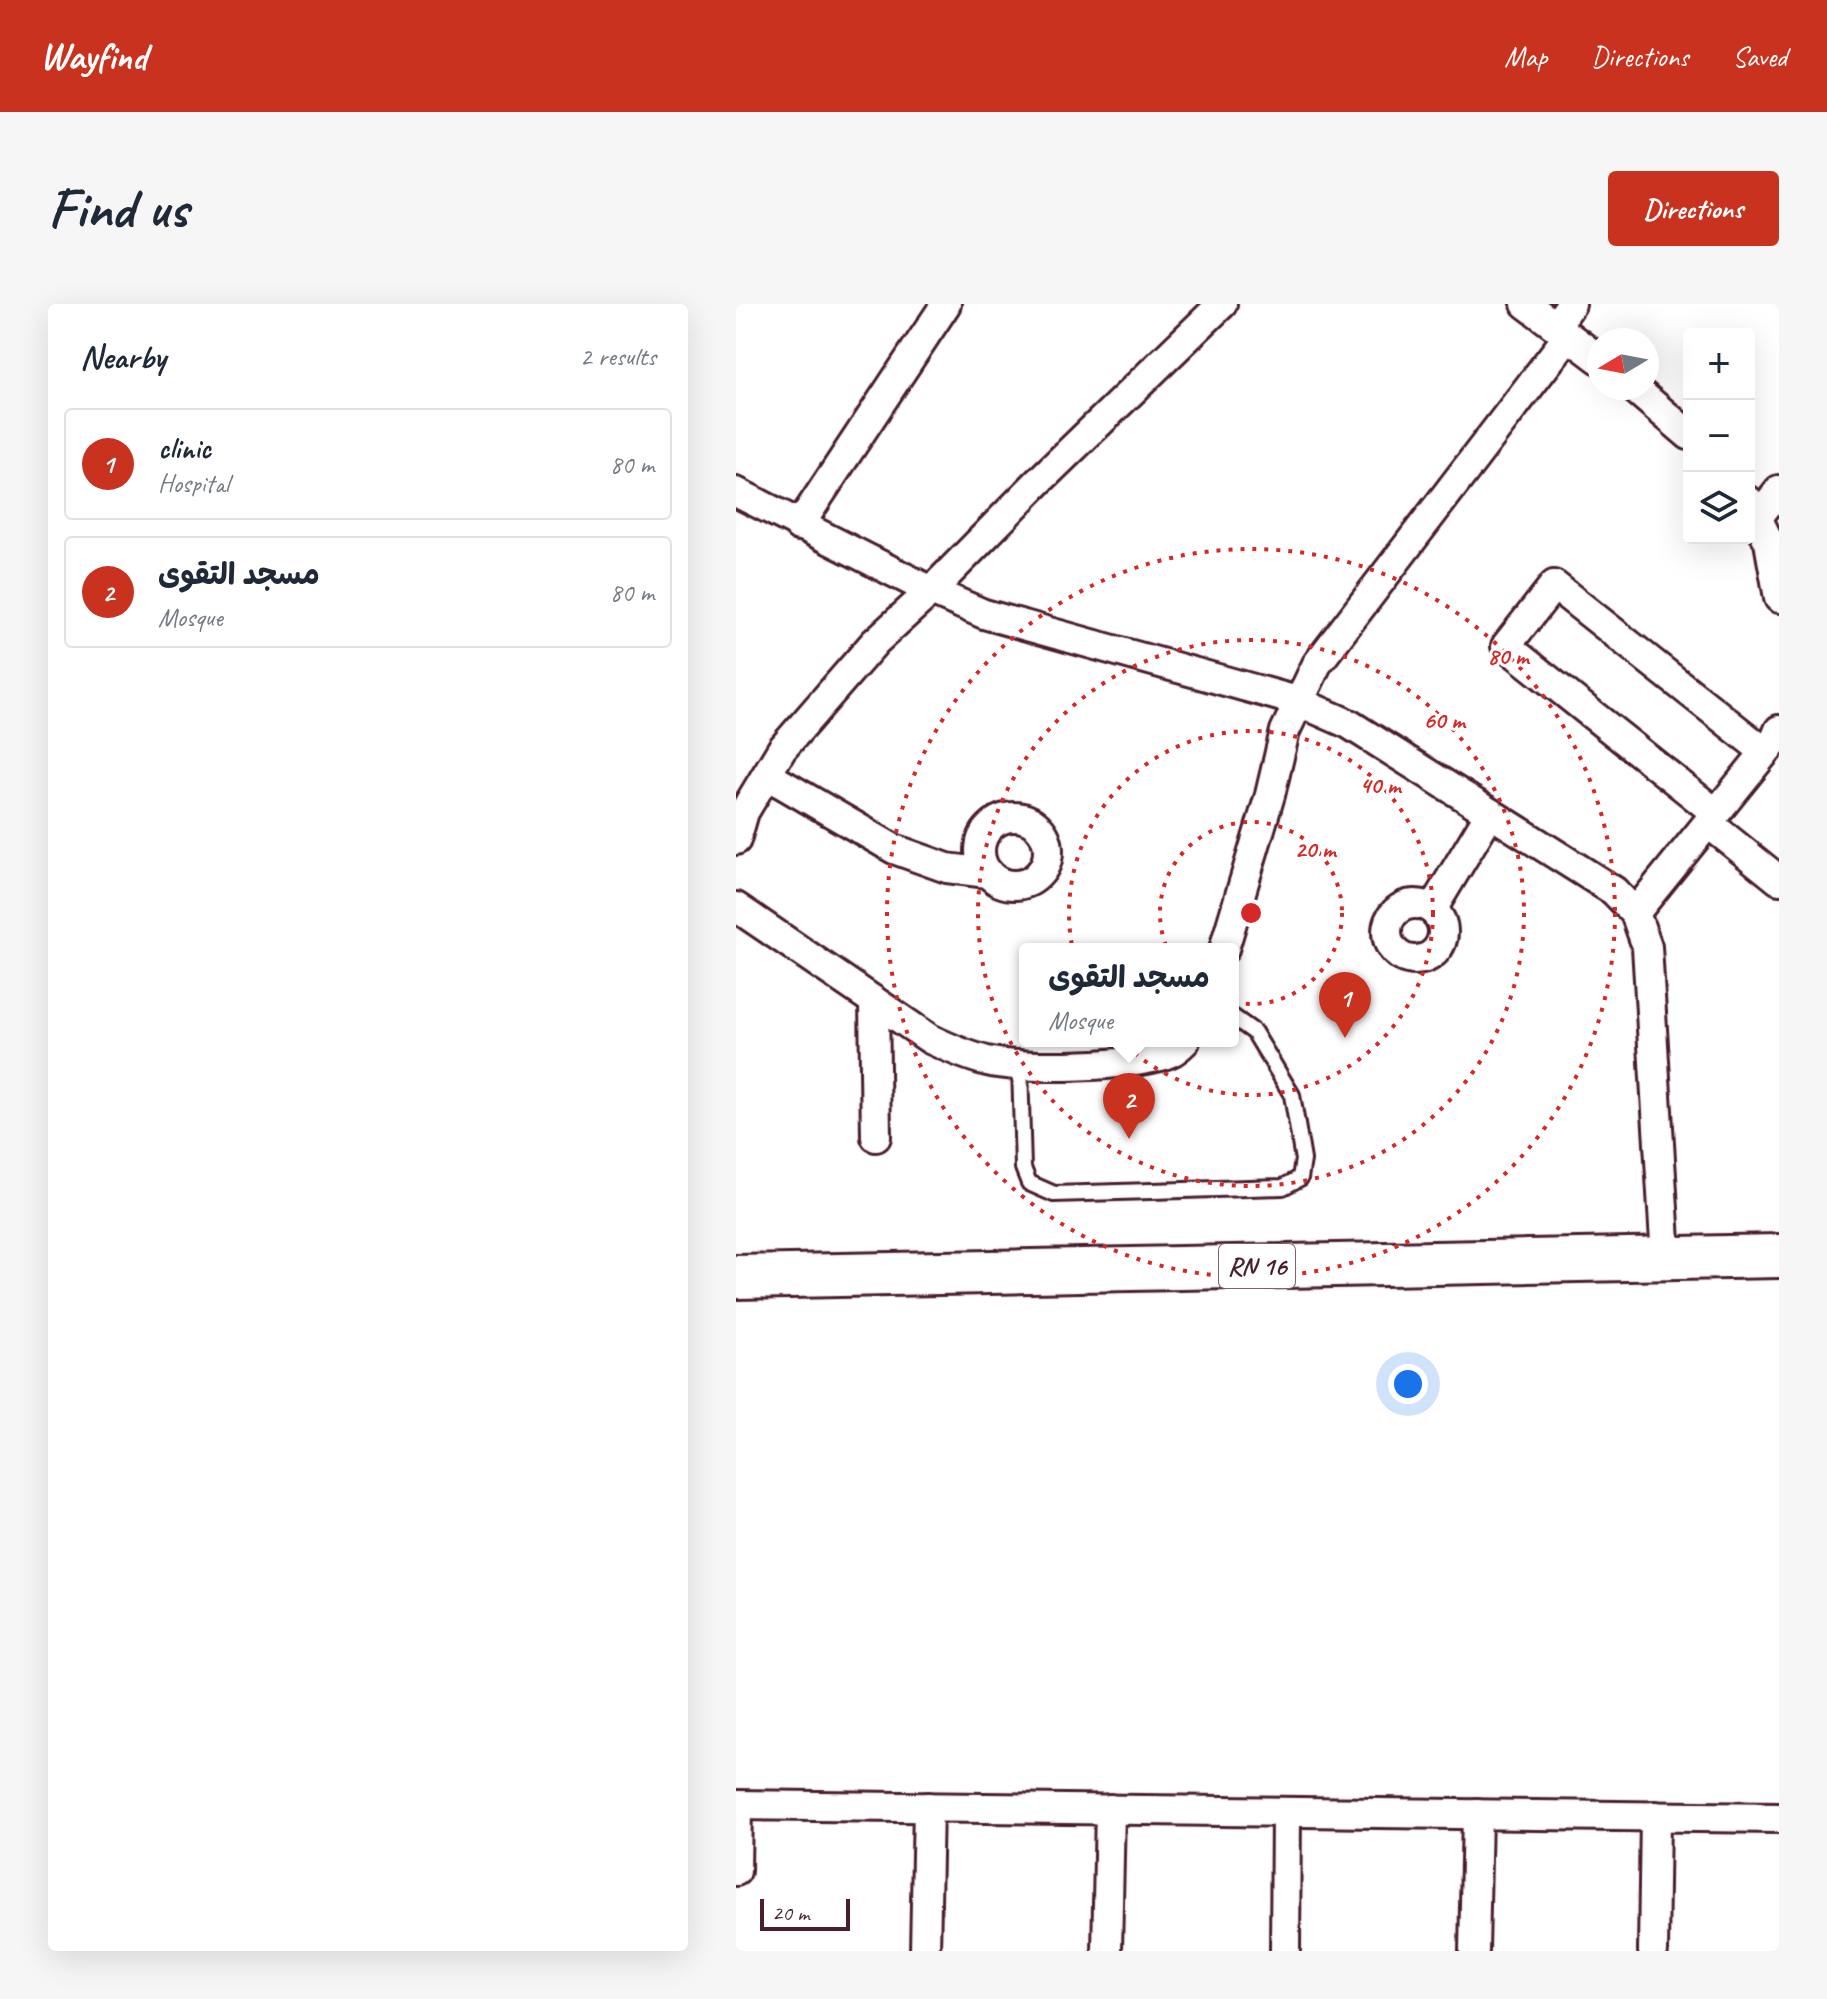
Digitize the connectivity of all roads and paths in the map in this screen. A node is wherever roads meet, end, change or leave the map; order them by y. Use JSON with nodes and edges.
{"nodes":[{"id":1,"x":946,"y":304,"type":"edge"},
{"id":2,"x":1222,"y":304,"type":"edge"},
{"id":3,"x":1526,"y":304,"type":"edge"},
{"id":4,"x":1565,"y":322,"type":"edge"},
{"id":5,"x":1587,"y":346,"type":"edge"},
{"id":6,"x":1648,"y":400,"type":"edge"},
{"id":7,"x":1683,"y":430,"type":"edge"},
{"id":8,"x":1779,"y":490,"type":"edge"},
{"id":9,"x":736,"y":492,"type":"edge"},
{"id":10,"x":1755,"y":508,"type":"edge"},
{"id":11,"x":1755,"y":511,"type":"edge"},
{"id":12,"x":799,"y":526,"type":"junction"},
{"id":13,"x":931,"y":591,"type":"junction"},
{"id":14,"x":1779,"y":598,"type":"edge"},
{"id":15,"x":1297,"y":701,"type":"junction"},
{"id":16,"x":1772,"y":741,"type":"edge"},
{"id":17,"x":767,"y":775,"type":"junction"},
{"id":18,"x":1490,"y":813,"type":"junction"},
{"id":19,"x":1712,"y":818,"type":"junction"},
{"id":20,"x":736,"y":840,"type":"edge"},
{"id":21,"x":988,"y":873,"type":"dead end"},
{"id":22,"x":1779,"y":880,"type":"edge"},
{"id":23,"x":736,"y":907,"type":"edge"},
{"id":24,"x":1433,"y":908,"type":"dead end"},
{"id":25,"x":1635,"y":913,"type":"junction"},
{"id":26,"x":1226,"y":943,"type":"edge"},
{"id":27,"x":874,"y":1001,"type":"junction"},
{"id":28,"x":1239,"y":1021,"type":"edge"},
{"id":29,"x":1178,"y":1047,"type":"edge"},
{"id":30,"x":1020,"y":1067,"type":"junction"},
{"id":31,"x":876,"y":1137,"type":"dead end"},
{"id":32,"x":1779,"y":1256,"type":"edge"},
{"id":33,"x":1666,"y":1258,"type":"junction"},
{"id":34,"x":736,"y":1277,"type":"edge"},
{"id":35,"x":928,"y":1807,"type":"junction"},
{"id":36,"x":1110,"y":1809,"type":"junction"},
{"id":37,"x":1286,"y":1812,"type":"junction"},
{"id":38,"x":1477,"y":1814,"type":"junction"},
{"id":39,"x":1655,"y":1816,"type":"junction"},
{"id":40,"x":1779,"y":1818,"type":"edge"},
{"id":41,"x":736,"y":1871,"type":"edge"},
{"id":42,"x":925,"y":1951,"type":"edge"},
{"id":43,"x":1107,"y":1951,"type":"edge"},
{"id":44,"x":1285,"y":1951,"type":"edge"},
{"id":45,"x":1474,"y":1951,"type":"edge"},
{"id":46,"x":1653,"y":1951,"type":"edge"}],
"edges":[{"from":1,"to":12,"type":"street"},
{"from":2,"to":13,"type":"street"},
{"from":3,"to":4,"type":"street"},
{"from":4,"to":5,"type":"street"},
{"from":4,"to":15,"type":"street"},
{"from":6,"to":7,"type":"street"},
{"from":8,"to":10,"type":"street"},
{"from":9,"to":12,"type":"street"},
{"from":11,"to":14,"type":"street"},
{"from":12,"to":13,"type":"street"},
{"from":13,"to":15,"type":"street"},
{"from":13,"to":17,"type":"street"},
{"from":15,"to":18,"type":"street"},
{"from":15,"to":26,"type":"street"},
{"from":16,"to":19,"type":"street"},
{"from":16,"to":19,"type":"street"},
{"from":17,"to":20,"type":"street"},
{"from":17,"to":21,"type":"street"},
{"from":18,"to":24,"type":"street"},
{"from":18,"to":25,"type":"street"},
{"from":19,"to":22,"type":"street"},
{"from":19,"to":25,"type":"street"},
{"from":23,"to":27,"type":"street"},
{"from":25,"to":33,"type":"street"},
{"from":27,"to":30,"type":"street"},
{"from":27,"to":31,"type":"street"},
{"from":28,"to":30,"type":"lane"},
{"from":29,"to":30,"type":"street"},
{"from":32,"to":33,"type":"main road","number":"RN 16"},
{"from":33,"to":34,"type":"main road","number":"RN 16"},
{"from":35,"to":36,"type":"street"},
{"from":35,"to":41,"type":"street"},
{"from":35,"to":42,"type":"street"},
{"from":36,"to":37,"type":"street"},
{"from":36,"to":43,"type":"street"},
{"from":37,"to":38,"type":"street"},
{"from":37,"to":44,"type":"street"},
{"from":38,"to":39,"type":"street"},
{"from":38,"to":45,"type":"street"},
{"from":39,"to":40,"type":"street"},
{"from":39,"to":46,"type":"street"}]}
